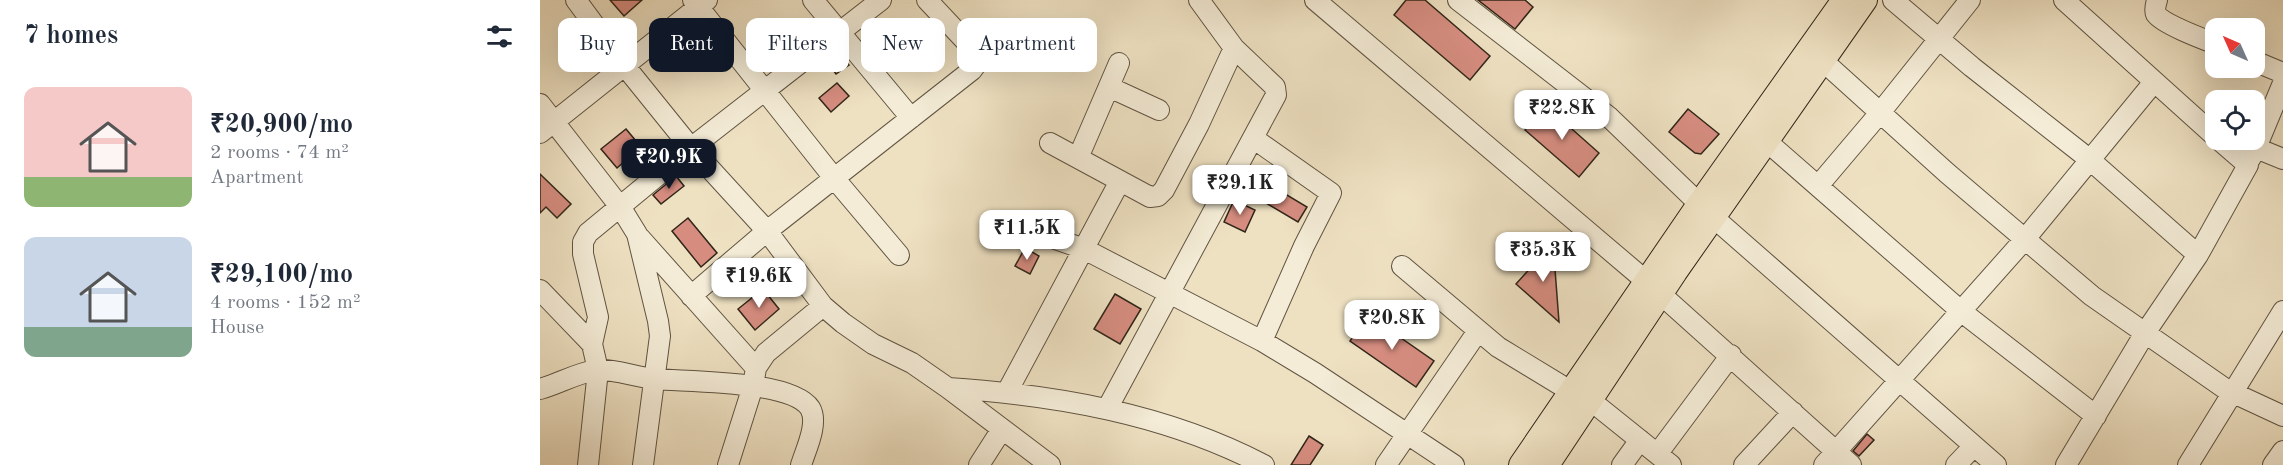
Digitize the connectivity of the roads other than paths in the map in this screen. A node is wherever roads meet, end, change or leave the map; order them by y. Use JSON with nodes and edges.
{"nodes":[{"id":1,"x":576,"y":0,"type":"edge"},
{"id":2,"x":813,"y":0,"type":"edge"},
{"id":3,"x":881,"y":0,"type":"edge"},
{"id":4,"x":927,"y":0,"type":"edge"},
{"id":5,"x":1199,"y":0,"type":"edge"},
{"id":6,"x":1315,"y":0,"type":"edge"},
{"id":7,"x":1458,"y":0,"type":"edge"},
{"id":8,"x":1844,"y":0,"type":"edge"},
{"id":9,"x":1864,"y":0,"type":"edge"},
{"id":10,"x":1893,"y":0,"type":"edge"},
{"id":11,"x":1970,"y":0,"type":"edge"},
{"id":12,"x":2065,"y":0,"type":"edge"},
{"id":13,"x":2157,"y":0,"type":"edge"},
{"id":14,"x":700,"y":2,"type":"edge"},
{"id":15,"x":589,"y":18,"type":"edge"},
{"id":16,"x":828,"y":18,"type":"edge"},
{"id":17,"x":849,"y":24,"type":"edge"},
{"id":18,"x":2205,"y":39,"type":"edge"},
{"id":19,"x":1940,"y":40,"type":"junction"},
{"id":20,"x":849,"y":44,"type":"edge"},
{"id":21,"x":1234,"y":48,"type":"junction"},
{"id":22,"x":637,"y":54,"type":"edge"},
{"id":23,"x":1816,"y":54,"type":"junction"},
{"id":24,"x":1119,"y":63,"type":"dead end"},
{"id":25,"x":2265,"y":66,"type":"edge"},
{"id":26,"x":615,"y":72,"type":"edge"},
{"id":27,"x":630,"y":72,"type":"edge"},
{"id":28,"x":787,"y":72,"type":"edge"},
{"id":29,"x":2283,"y":73,"type":"edge"},
{"id":30,"x":2154,"y":82,"type":"junction"},
{"id":31,"x":2283,"y":83,"type":"edge"},
{"id":32,"x":1109,"y":87,"type":"junction"},
{"id":33,"x":764,"y":90,"type":"junction"},
{"id":34,"x":540,"y":104,"type":"edge"},
{"id":35,"x":1159,"y":110,"type":"dead end"},
{"id":36,"x":1879,"y":114,"type":"junction"},
{"id":37,"x":911,"y":118,"type":"junction"},
{"id":38,"x":2205,"y":127,"type":"edge"},
{"id":39,"x":546,"y":128,"type":"edge"},
{"id":40,"x":1759,"y":135,"type":"junction"},
{"id":41,"x":1253,"y":138,"type":"junction"},
{"id":42,"x":1050,"y":143,"type":"dead end"},
{"id":43,"x":691,"y":148,"type":"junction"},
{"id":44,"x":2240,"y":150,"type":"edge"},
{"id":45,"x":2252,"y":156,"type":"junction"},
{"id":46,"x":1078,"y":158,"type":"junction"},
{"id":47,"x":2090,"y":159,"type":"junction"},
{"id":48,"x":2283,"y":159,"type":"edge"},
{"id":49,"x":834,"y":178,"type":"junction"},
{"id":50,"x":1120,"y":181,"type":"junction"},
{"id":51,"x":1818,"y":186,"type":"junction"},
{"id":52,"x":621,"y":208,"type":"junction"},
{"id":53,"x":1707,"y":210,"type":"junction"},
{"id":54,"x":767,"y":231,"type":"junction"},
{"id":55,"x":637,"y":234,"type":"junction"},
{"id":56,"x":1047,"y":236,"type":"dead end"},
{"id":57,"x":2025,"y":239,"type":"junction"},
{"id":58,"x":1084,"y":249,"type":"junction"},
{"id":59,"x":899,"y":255,"type":"dead end"},
{"id":60,"x":2198,"y":255,"type":"junction"},
{"id":61,"x":1402,"y":266,"type":"dead end"},
{"id":62,"x":1653,"y":288,"type":"junction"},
{"id":63,"x":540,"y":290,"type":"edge"},
{"id":64,"x":1170,"y":292,"type":"junction"},
{"id":65,"x":691,"y":296,"type":"junction"},
{"id":66,"x":823,"y":306,"type":"junction"},
{"id":67,"x":2283,"y":311,"type":"edge"},
{"id":68,"x":1962,"y":312,"type":"junction"},
{"id":69,"x":1478,"y":331,"type":"junction"},
{"id":70,"x":2145,"y":333,"type":"junction"},
{"id":71,"x":1262,"y":341,"type":"junction"},
{"id":72,"x":592,"y":344,"type":"junction"},
{"id":73,"x":1731,"y":355,"type":"junction"},
{"id":74,"x":598,"y":370,"type":"junction"},
{"id":75,"x":755,"y":377,"type":"junction"},
{"id":76,"x":653,"y":379,"type":"junction"},
{"id":77,"x":1898,"y":381,"type":"junction"},
{"id":78,"x":948,"y":388,"type":"junction"},
{"id":79,"x":540,"y":389,"type":"edge"},
{"id":80,"x":1007,"y":392,"type":"junction"},
{"id":81,"x":2233,"y":393,"type":"junction"},
{"id":82,"x":1581,"y":396,"type":"junction"},
{"id":83,"x":1107,"y":409,"type":"junction"},
{"id":84,"x":1793,"y":412,"type":"junction"},
{"id":85,"x":2096,"y":416,"type":"junction"},
{"id":86,"x":2283,"y":416,"type":"edge"},
{"id":87,"x":1002,"y":429,"type":"junction"},
{"id":88,"x":1408,"y":435,"type":"junction"},
{"id":89,"x":1640,"y":440,"type":"junction"},
{"id":90,"x":1974,"y":446,"type":"junction"},
{"id":91,"x":2283,"y":450,"type":"edge"},
{"id":92,"x":1830,"y":458,"type":"edge"},
{"id":93,"x":1664,"y":459,"type":"edge"},
{"id":94,"x":588,"y":465,"type":"edge"},
{"id":95,"x":643,"y":465,"type":"edge"},
{"id":96,"x":728,"y":465,"type":"edge"},
{"id":97,"x":801,"y":465,"type":"edge"},
{"id":98,"x":979,"y":465,"type":"edge"},
{"id":99,"x":1050,"y":465,"type":"edge"},
{"id":100,"x":1264,"y":465,"type":"edge"},
{"id":101,"x":1386,"y":465,"type":"edge"},
{"id":102,"x":1454,"y":465,"type":"edge"},
{"id":103,"x":1521,"y":465,"type":"edge"},
{"id":104,"x":1547,"y":465,"type":"edge"},
{"id":105,"x":1622,"y":465,"type":"edge"},
{"id":106,"x":1744,"y":465,"type":"edge"},
{"id":107,"x":1851,"y":465,"type":"edge"},
{"id":108,"x":1956,"y":465,"type":"edge"},
{"id":109,"x":1996,"y":465,"type":"edge"},
{"id":110,"x":2066,"y":465,"type":"edge"},
{"id":111,"x":2188,"y":465,"type":"edge"},
{"id":112,"x":2273,"y":465,"type":"edge"}],
"edges":[{"from":1,"to":15,"type":"street"},
{"from":2,"to":16,"type":"street"},
{"from":3,"to":17,"type":"street"},
{"from":4,"to":37,"type":"street"},
{"from":5,"to":21,"type":"street"},
{"from":6,"to":62,"type":"street"},
{"from":7,"to":53,"type":"street"},
{"from":8,"to":23,"type":"main road"},
{"from":9,"to":23,"type":"main road"},
{"from":10,"to":19,"type":"street"},
{"from":11,"to":19,"type":"street"},
{"from":12,"to":30,"type":"street"},
{"from":13,"to":18,"type":"street"},
{"from":14,"to":22,"type":"street"},
{"from":14,"to":33,"type":"street"},
{"from":19,"to":36,"type":"street"},
{"from":19,"to":47,"type":"street"},
{"from":20,"to":37,"type":"street"},
{"from":21,"to":41,"type":"street"},
{"from":21,"to":50,"type":"street"},
{"from":23,"to":36,"type":"street"},
{"from":23,"to":40,"type":"main road"},
{"from":24,"to":32,"type":"street"},
{"from":25,"to":29,"type":"street"},
{"from":26,"to":39,"type":"street"},
{"from":27,"to":43,"type":"street"},
{"from":28,"to":33,"type":"street"},
{"from":30,"to":38,"type":"street"},
{"from":30,"to":47,"type":"street"},
{"from":31,"to":45,"type":"street"},
{"from":32,"to":35,"type":"street"},
{"from":32,"to":46,"type":"street"},
{"from":33,"to":43,"type":"street"},
{"from":33,"to":49,"type":"street"},
{"from":34,"to":39,"type":"street"},
{"from":36,"to":51,"type":"street"},
{"from":36,"to":57,"type":"street"},
{"from":37,"to":49,"type":"street"},
{"from":39,"to":52,"type":"street"},
{"from":40,"to":51,"type":"street"},
{"from":40,"to":53,"type":"main road"},
{"from":41,"to":64,"type":"street"},
{"from":41,"to":71,"type":"street"},
{"from":42,"to":46,"type":"street"},
{"from":43,"to":52,"type":"street"},
{"from":43,"to":54,"type":"street"},
{"from":44,"to":45,"type":"street"},
{"from":45,"to":48,"type":"street"},
{"from":45,"to":60,"type":"street"},
{"from":46,"to":50,"type":"street"},
{"from":47,"to":57,"type":"street"},
{"from":47,"to":60,"type":"street"},
{"from":49,"to":54,"type":"street"},
{"from":49,"to":59,"type":"street"},
{"from":50,"to":58,"type":"street"},
{"from":51,"to":68,"type":"street"},
{"from":52,"to":55,"type":"street"},
{"from":52,"to":72,"type":"street"},
{"from":53,"to":62,"type":"main road"},
{"from":53,"to":77,"type":"street"},
{"from":54,"to":65,"type":"street"},
{"from":54,"to":66,"type":"street"},
{"from":55,"to":65,"type":"street"},
{"from":55,"to":76,"type":"street"},
{"from":56,"to":58,"type":"street"},
{"from":57,"to":68,"type":"street"},
{"from":57,"to":70,"type":"street"},
{"from":58,"to":64,"type":"street"},
{"from":58,"to":80,"type":"street"},
{"from":60,"to":70,"type":"street"},
{"from":61,"to":69,"type":"street"},
{"from":62,"to":73,"type":"street"},
{"from":62,"to":82,"type":"main road"},
{"from":63,"to":72,"type":"street"},
{"from":64,"to":71,"type":"street"},
{"from":64,"to":83,"type":"street"},
{"from":65,"to":75,"type":"street"},
{"from":66,"to":75,"type":"street"},
{"from":66,"to":78,"type":"street"},
{"from":67,"to":81,"type":"street"},
{"from":68,"to":77,"type":"street"},
{"from":68,"to":85,"type":"street"},
{"from":69,"to":82,"type":"street"},
{"from":69,"to":88,"type":"street"},
{"from":70,"to":81,"type":"street"},
{"from":70,"to":85,"type":"street"},
{"from":71,"to":88,"type":"street"},
{"from":72,"to":74,"type":"street"},
{"from":73,"to":84,"type":"street"},
{"from":73,"to":93,"type":"street"},
{"from":74,"to":76,"type":"street"},
{"from":74,"to":79,"type":"street"},
{"from":74,"to":94,"type":"street"},
{"from":75,"to":76,"type":"street"},
{"from":75,"to":96,"type":"street"},
{"from":75,"to":97,"type":"street"},
{"from":76,"to":95,"type":"street"},
{"from":77,"to":90,"type":"street"},
{"from":77,"to":92,"type":"street"},
{"from":78,"to":80,"type":"street"},
{"from":78,"to":87,"type":"street"},
{"from":80,"to":83,"type":"street"},
{"from":81,"to":86,"type":"street"},
{"from":81,"to":111,"type":"street"},
{"from":82,"to":89,"type":"street"},
{"from":82,"to":103,"type":"main road"},
{"from":82,"to":104,"type":"main road"},
{"from":83,"to":100,"type":"street"},
{"from":84,"to":92,"type":"street"},
{"from":84,"to":106,"type":"street"},
{"from":85,"to":110,"type":"street"},
{"from":87,"to":98,"type":"street"},
{"from":87,"to":99,"type":"street"},
{"from":88,"to":101,"type":"street"},
{"from":88,"to":102,"type":"street"},
{"from":89,"to":93,"type":"street"},
{"from":89,"to":105,"type":"street"},
{"from":90,"to":108,"type":"street"},
{"from":90,"to":109,"type":"street"},
{"from":91,"to":112,"type":"street"},
{"from":92,"to":107,"type":"street"}]}
